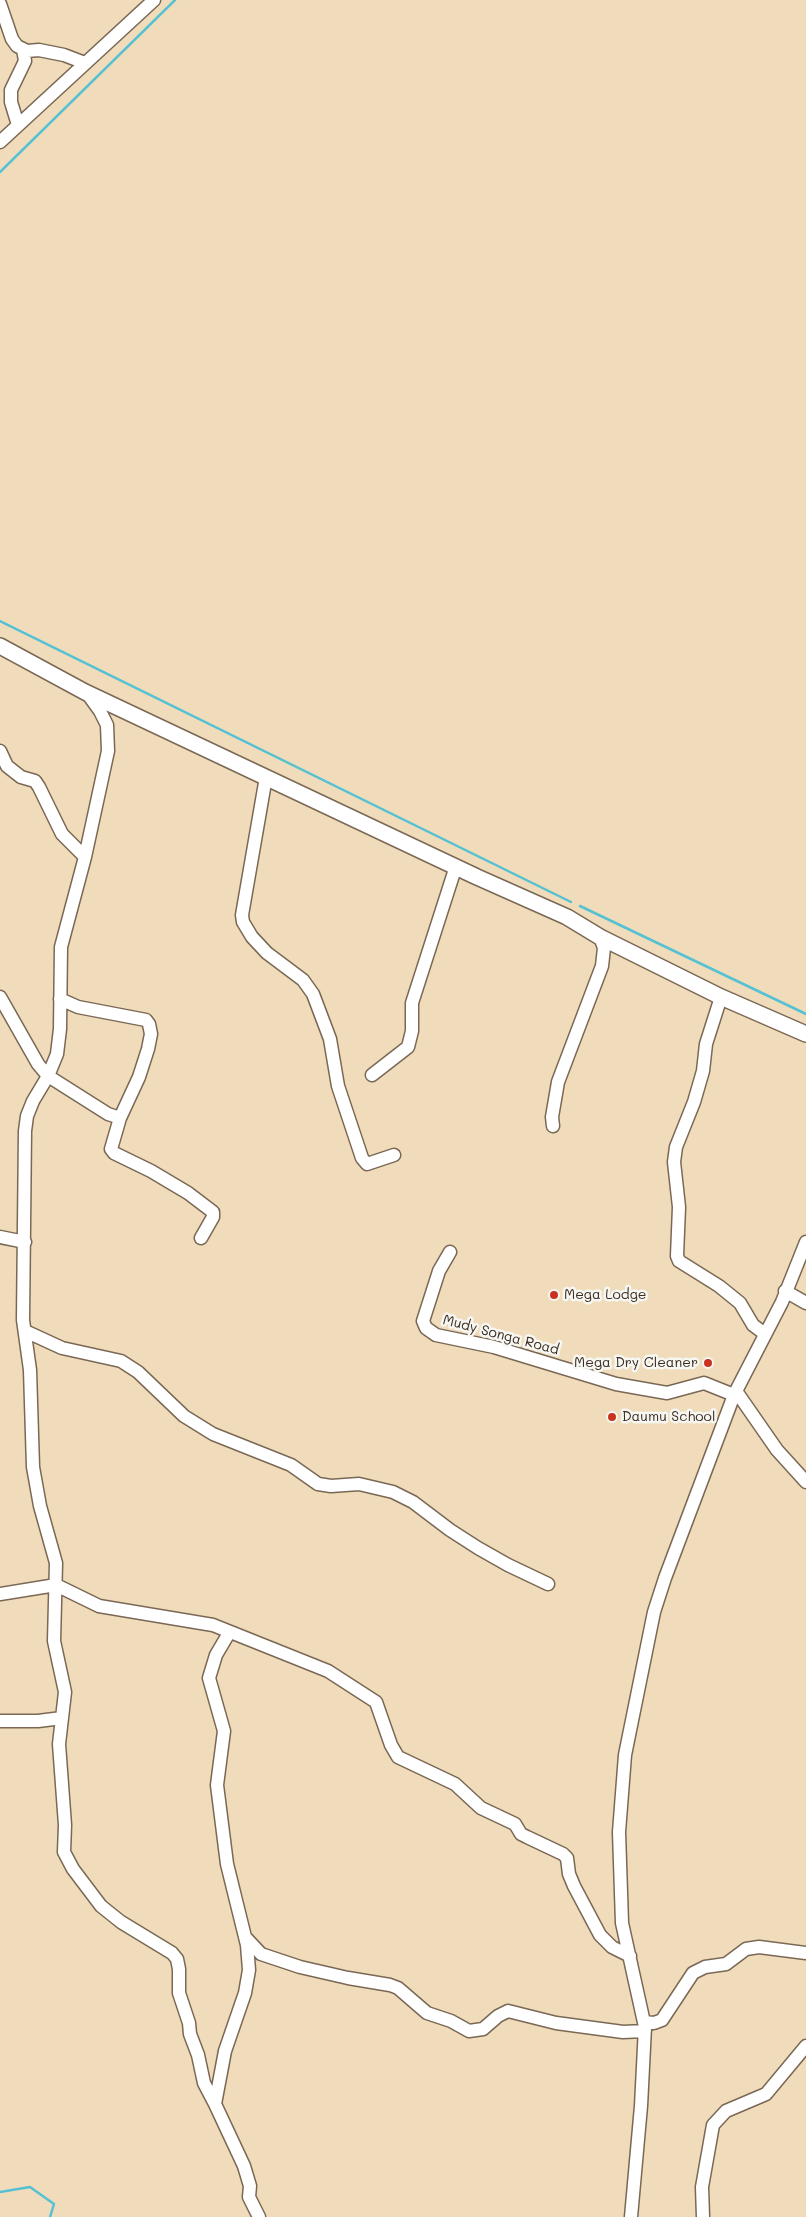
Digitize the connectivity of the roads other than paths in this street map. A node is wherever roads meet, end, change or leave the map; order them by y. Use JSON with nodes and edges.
{"nodes":[{"id":1,"x":154,"y":0,"type":"edge"},
{"id":2,"x":0,"y":4,"type":"edge"},
{"id":3,"x":24,"y":49,"type":"junction"},
{"id":4,"x":85,"y":63,"type":"junction"},
{"id":5,"x":18,"y":125,"type":"junction"},
{"id":6,"x":0,"y":142,"type":"edge"},
{"id":7,"x":0,"y":646,"type":"edge"},
{"id":8,"x":86,"y":692,"type":"junction"},
{"id":9,"x":0,"y":751,"type":"edge"},
{"id":10,"x":266,"y":777,"type":"junction"},
{"id":11,"x":85,"y":857,"type":"junction"},
{"id":12,"x":456,"y":866,"type":"junction"},
{"id":13,"x":600,"y":937,"type":"junction"},
{"id":14,"x":0,"y":997,"type":"edge"},
{"id":15,"x":721,"y":997,"type":"junction"},
{"id":16,"x":60,"y":999,"type":"junction"},
{"id":17,"x":806,"y":1034,"type":"edge"},
{"id":18,"x":372,"y":1075,"type":"dead end"},
{"id":19,"x":48,"y":1076,"type":"junction"},
{"id":20,"x":120,"y":1118,"type":"junction"},
{"id":21,"x":553,"y":1126,"type":"dead end"},
{"id":22,"x":394,"y":1155,"type":"dead end"},
{"id":23,"x":24,"y":1227,"type":"junction"},
{"id":24,"x":0,"y":1237,"type":"edge"},
{"id":25,"x":202,"y":1238,"type":"dead end"},
{"id":26,"x":25,"y":1242,"type":"junction"},
{"id":27,"x":806,"y":1242,"type":"edge"},
{"id":28,"x":450,"y":1252,"type":"dead end"},
{"id":29,"x":785,"y":1291,"type":"junction"},
{"id":30,"x":806,"y":1303,"type":"edge"},
{"id":31,"x":25,"y":1331,"type":"junction"},
{"id":32,"x":765,"y":1334,"type":"junction"},
{"id":33,"x":735,"y":1393,"type":"junction"},
{"id":34,"x":806,"y":1482,"type":"edge"},
{"id":35,"x":548,"y":1584,"type":"dead end"},
{"id":36,"x":56,"y":1585,"type":"junction"},
{"id":37,"x":0,"y":1594,"type":"edge"},
{"id":38,"x":229,"y":1633,"type":"junction"},
{"id":39,"x":62,"y":1718,"type":"junction"},
{"id":40,"x":0,"y":1720,"type":"edge"},
{"id":41,"x":245,"y":1936,"type":"junction"},
{"id":42,"x":806,"y":1952,"type":"edge"},
{"id":43,"x":630,"y":1956,"type":"junction"},
{"id":44,"x":645,"y":2026,"type":"junction"},
{"id":45,"x":806,"y":2046,"type":"edge"},
{"id":46,"x":215,"y":2104,"type":"junction"},
{"id":47,"x":259,"y":2217,"type":"edge"},
{"id":48,"x":631,"y":2217,"type":"edge"},
{"id":49,"x":703,"y":2217,"type":"edge"}],
"edges":[{"from":1,"to":4,"type":"street"},
{"from":2,"to":3,"type":"street"},
{"from":3,"to":4,"type":"street"},
{"from":3,"to":5,"type":"street"},
{"from":4,"to":5,"type":"street"},
{"from":5,"to":6,"type":"street"},
{"from":7,"to":8,"type":"main road"},
{"from":8,"to":10,"type":"main road"},
{"from":8,"to":11,"type":"street"},
{"from":9,"to":11,"type":"street"},
{"from":10,"to":12,"type":"main road"},
{"from":10,"to":22,"type":"street"},
{"from":11,"to":16,"type":"street"},
{"from":12,"to":13,"type":"main road"},
{"from":12,"to":18,"type":"street"},
{"from":13,"to":15,"type":"main road"},
{"from":13,"to":21,"type":"street"},
{"from":14,"to":19,"type":"street"},
{"from":15,"to":17,"type":"main road"},
{"from":15,"to":32,"type":"street"},
{"from":16,"to":19,"type":"street"},
{"from":16,"to":20,"type":"street"},
{"from":19,"to":20,"type":"street"},
{"from":19,"to":23,"type":"street"},
{"from":20,"to":25,"type":"street"},
{"from":23,"to":24,"type":"street"},
{"from":23,"to":26,"type":"street"},
{"from":24,"to":26,"type":"street"},
{"from":26,"to":31,"type":"street"},
{"from":27,"to":29,"type":"street"},
{"from":28,"to":33,"type":"street","name":"Mudy Songa Road"},
{"from":29,"to":30,"type":"street"},
{"from":29,"to":32,"type":"street"},
{"from":31,"to":35,"type":"street"},
{"from":31,"to":36,"type":"street"},
{"from":32,"to":33,"type":"street"},
{"from":33,"to":34,"type":"street"},
{"from":33,"to":43,"type":"street"},
{"from":36,"to":37,"type":"street"},
{"from":36,"to":38,"type":"street"},
{"from":36,"to":39,"type":"street"},
{"from":38,"to":41,"type":"street"},
{"from":38,"to":43,"type":"street"},
{"from":39,"to":40,"type":"street"},
{"from":39,"to":46,"type":"street"},
{"from":41,"to":44,"type":"street"},
{"from":41,"to":46,"type":"street"},
{"from":42,"to":44,"type":"street"},
{"from":43,"to":44,"type":"street"},
{"from":44,"to":48,"type":"street"},
{"from":45,"to":49,"type":"street"},
{"from":46,"to":47,"type":"street"}]}
